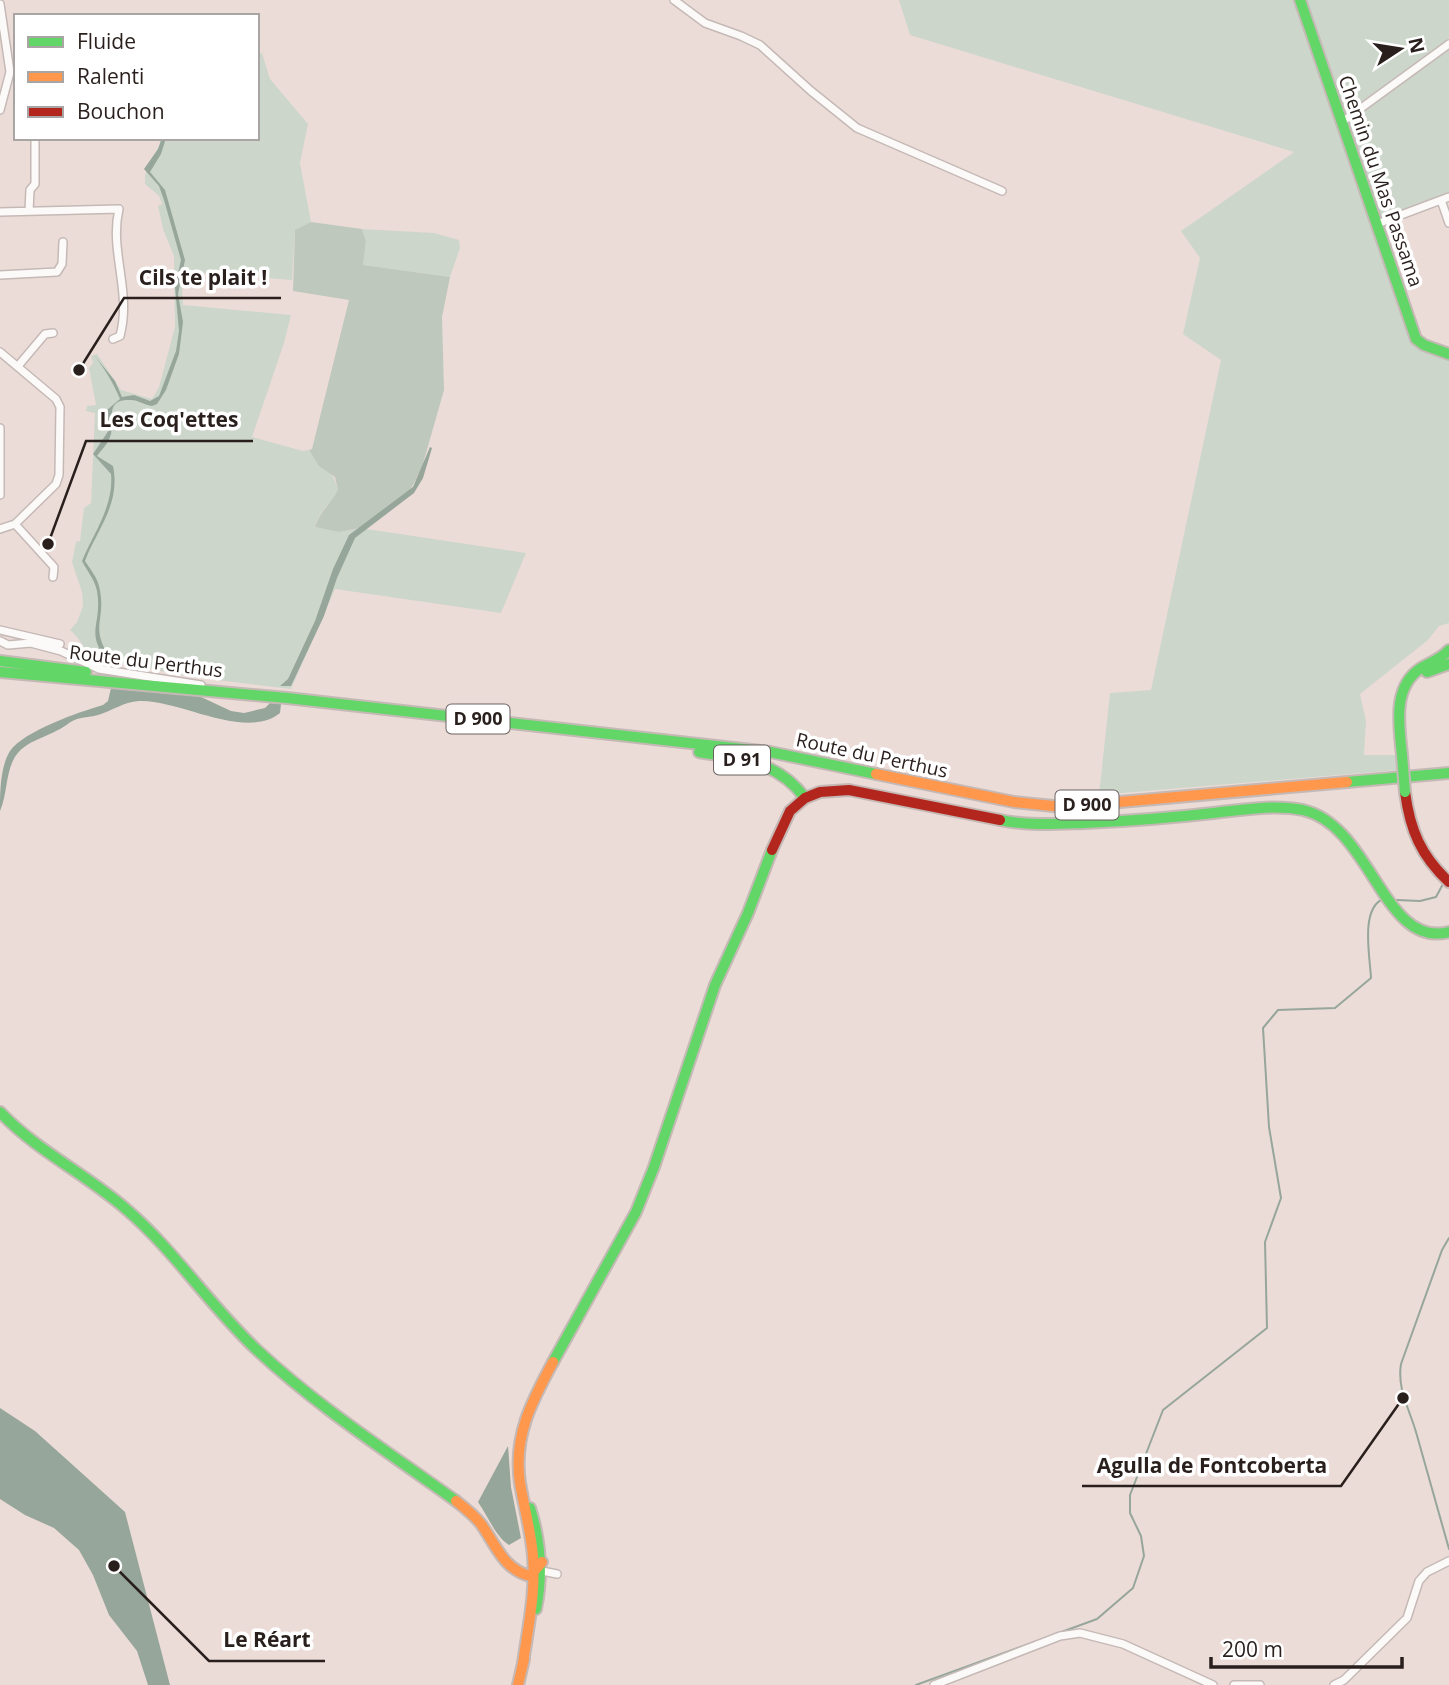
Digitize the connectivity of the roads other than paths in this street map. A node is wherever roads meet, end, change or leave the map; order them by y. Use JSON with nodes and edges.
{"nodes":[{"id":1,"x":674,"y":0,"type":"edge"},
{"id":2,"x":1300,"y":0,"type":"edge"},
{"id":3,"x":0,"y":4,"type":"edge"},
{"id":4,"x":1449,"y":44,"type":"edge"},
{"id":5,"x":13,"y":79,"type":"edge"},
{"id":6,"x":0,"y":110,"type":"edge"},
{"id":7,"x":1342,"y":122,"type":"junction"},
{"id":8,"x":35,"y":140,"type":"edge"},
{"id":9,"x":1002,"y":191,"type":"dead end"},
{"id":10,"x":1445,"y":198,"type":"edge"},
{"id":11,"x":29,"y":211,"type":"junction"},
{"id":12,"x":0,"y":212,"type":"edge"},
{"id":13,"x":1449,"y":223,"type":"edge"},
{"id":14,"x":1377,"y":224,"type":"junction"},
{"id":15,"x":64,"y":242,"type":"dead end"},
{"id":16,"x":0,"y":275,"type":"edge"},
{"id":17,"x":53,"y":332,"type":"dead end"},
{"id":18,"x":113,"y":339,"type":"dead end"},
{"id":19,"x":0,"y":352,"type":"edge"},
{"id":20,"x":1449,"y":354,"type":"edge"},
{"id":21,"x":18,"y":366,"type":"junction"},
{"id":22,"x":0,"y":428,"type":"edge"},
{"id":23,"x":0,"y":495,"type":"edge"},
{"id":24,"x":15,"y":524,"type":"junction"},
{"id":25,"x":0,"y":529,"type":"edge"},
{"id":26,"x":53,"y":577,"type":"dead end"},
{"id":27,"x":0,"y":631,"type":"edge"},
{"id":28,"x":0,"y":641,"type":"edge"},
{"id":29,"x":60,"y":644,"type":"dead end"},
{"id":30,"x":1449,"y":650,"type":"edge"},
{"id":31,"x":0,"y":661,"type":"edge"},
{"id":32,"x":1449,"y":664,"type":"edge"},
{"id":33,"x":0,"y":671,"type":"edge"},
{"id":34,"x":1409,"y":681,"type":"junction"},
{"id":35,"x":223,"y":688,"type":"junction"},
{"id":36,"x":287,"y":698,"type":"junction"},
{"id":37,"x":669,"y":741,"type":"junction"},
{"id":38,"x":1449,"y":764,"type":"edge"},
{"id":39,"x":1449,"y":773,"type":"edge"},
{"id":40,"x":1387,"y":778,"type":"junction"},
{"id":41,"x":805,"y":798,"type":"junction"},
{"id":42,"x":1432,"y":864,"type":"junction"},
{"id":43,"x":1449,"y":874,"type":"edge"},
{"id":44,"x":1449,"y":883,"type":"edge"},
{"id":45,"x":1395,"y":907,"type":"junction"},
{"id":46,"x":1449,"y":925,"type":"edge"},
{"id":47,"x":1449,"y":932,"type":"edge"},
{"id":48,"x":0,"y":1112,"type":"edge"},
{"id":49,"x":1449,"y":1561,"type":"edge"},
{"id":50,"x":538,"y":1569,"type":"junction"},
{"id":51,"x":523,"y":1663,"type":"junction"},
{"id":52,"x":518,"y":1685,"type":"edge"},
{"id":53,"x":934,"y":1685,"type":"edge"},
{"id":54,"x":1213,"y":1685,"type":"edge"},
{"id":55,"x":1234,"y":1685,"type":"edge"},
{"id":56,"x":1260,"y":1685,"type":"edge"},
{"id":57,"x":1334,"y":1685,"type":"edge"}],
"edges":[{"from":1,"to":9,"type":"street"},
{"from":2,"to":7,"type":"main road","name":"Chemin du Mas Passama"},
{"from":3,"to":5,"type":"street"},
{"from":4,"to":7,"type":"street"},
{"from":5,"to":6,"type":"street"},
{"from":7,"to":14,"type":"main road","name":"Chemin du Mas Passama"},
{"from":8,"to":11,"type":"street"},
{"from":10,"to":13,"type":"street"},
{"from":10,"to":14,"type":"street"},
{"from":11,"to":12,"type":"street"},
{"from":11,"to":18,"type":"street"},
{"from":14,"to":20,"type":"main road","name":"Chemin du Mas Passama"},
{"from":15,"to":16,"type":"street"},
{"from":17,"to":21,"type":"street"},
{"from":19,"to":21,"type":"street"},
{"from":21,"to":24,"type":"street"},
{"from":22,"to":23,"type":"street"},
{"from":24,"to":25,"type":"street"},
{"from":24,"to":26,"type":"street"},
{"from":27,"to":29,"type":"street"},
{"from":28,"to":35,"type":"street"},
{"from":30,"to":34,"type":"main road"},
{"from":31,"to":35,"type":"main road","name":"Route du Perthus","number":"D 900"},
{"from":32,"to":34,"type":"main road"},
{"from":33,"to":36,"type":"main road","name":"Route du Perthus","number":"D 900"},
{"from":34,"to":42,"type":"main road","bridge":true},
{"from":35,"to":36,"type":"main road","name":"Route du Perthus","number":"D 900"},
{"from":36,"to":37,"type":"main road","name":"Route du Perthus","number":"D 900"},
{"from":37,"to":40,"type":"main road","name":"Route du Perthus","number":"D 900"},
{"from":37,"to":41,"type":"main road","number":"D 91"},
{"from":38,"to":40,"type":"main road"},
{"from":39,"to":40,"type":"main road","name":"Route du Perthus","number":"D 900"},
{"from":41,"to":45,"type":"main road"},
{"from":41,"to":50,"type":"main road"},
{"from":42,"to":43,"type":"main road"},
{"from":42,"to":44,"type":"main road"},
{"from":45,"to":46,"type":"main road"},
{"from":45,"to":47,"type":"main road"},
{"from":48,"to":50,"type":"main road"},
{"from":49,"to":57,"type":"street"},
{"from":50,"to":51,"type":"main road"},
{"from":50,"to":51,"type":"main road"},
{"from":51,"to":52,"type":"main road"},
{"from":53,"to":54,"type":"street"},
{"from":55,"to":56,"type":"street"}]}
